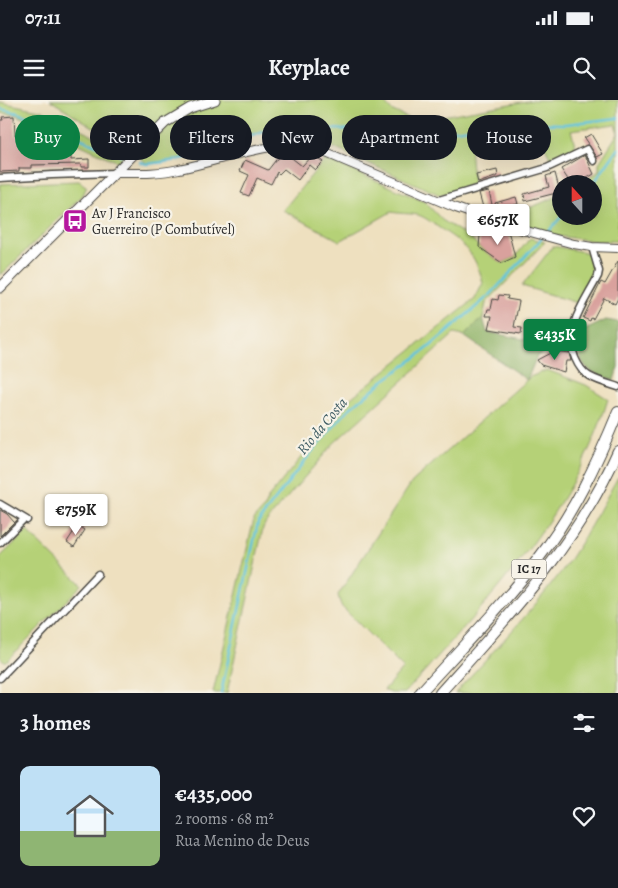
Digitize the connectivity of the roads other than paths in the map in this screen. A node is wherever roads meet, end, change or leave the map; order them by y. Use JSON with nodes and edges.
{"nodes":[{"id":1,"x":215,"y":100,"type":"edge"},
{"id":2,"x":594,"y":161,"type":"dead end"},
{"id":3,"x":114,"y":174,"type":"junction"},
{"id":4,"x":0,"y":178,"type":"edge"},
{"id":5,"x":439,"y":200,"type":"junction"},
{"id":6,"x":592,"y":247,"type":"junction"},
{"id":7,"x":618,"y":248,"type":"edge"},
{"id":8,"x":0,"y":288,"type":"edge"},
{"id":9,"x":618,"y":387,"type":"edge"},
{"id":10,"x":618,"y":412,"type":"edge"},
{"id":11,"x":618,"y":451,"type":"edge"},
{"id":12,"x":0,"y":504,"type":"edge"},
{"id":13,"x":0,"y":543,"type":"edge"},
{"id":14,"x":98,"y":574,"type":"dead end"},
{"id":15,"x":0,"y":678,"type":"edge"},
{"id":16,"x":420,"y":693,"type":"edge"},
{"id":17,"x":440,"y":693,"type":"edge"}],
"edges":[{"from":1,"to":3,"type":"main road"},
{"from":2,"to":5,"type":"street"},
{"from":3,"to":4,"type":"street"},
{"from":3,"to":5,"type":"street"},
{"from":3,"to":8,"type":"main road"},
{"from":5,"to":6,"type":"street"},
{"from":6,"to":7,"type":"street"},
{"from":6,"to":9,"type":"street"},
{"from":10,"to":16,"type":"highway","number":"IC 17"},
{"from":11,"to":17,"type":"highway","number":"IC 17"},
{"from":12,"to":13,"type":"street"},
{"from":14,"to":15,"type":"street"}]}
